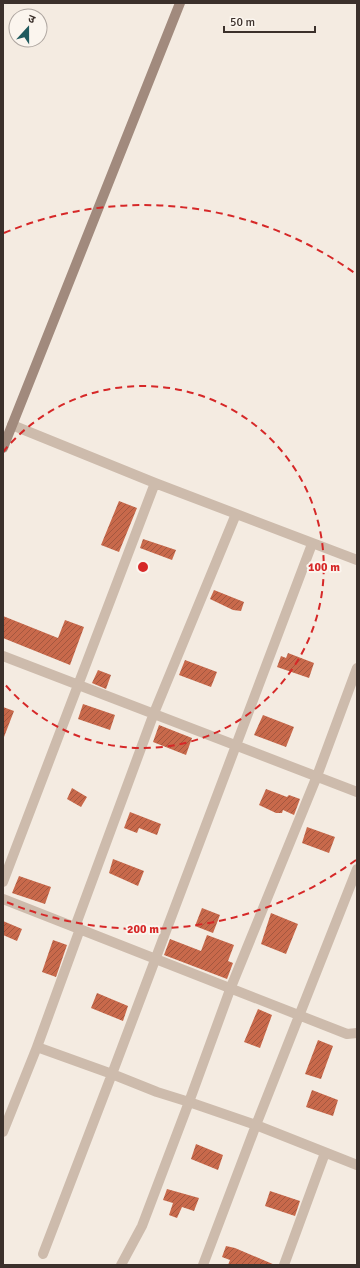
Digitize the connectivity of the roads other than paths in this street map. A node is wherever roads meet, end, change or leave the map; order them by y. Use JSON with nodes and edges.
{"nodes":[{"id":1,"x":180,"y":3,"type":"edge"},
{"id":2,"x":12,"y":425,"type":"junction"},
{"id":3,"x":3,"y":448,"type":"edge"},
{"id":4,"x":155,"y":484,"type":"junction"},
{"id":5,"x":236,"y":514,"type":"junction"},
{"id":6,"x":312,"y":544,"type":"junction"},
{"id":7,"x":357,"y":560,"type":"edge"},
{"id":8,"x":3,"y":656,"type":"edge"},
{"id":9,"x":357,"y":668,"type":"edge"},
{"id":10,"x":78,"y":684,"type":"junction"},
{"id":11,"x":154,"y":713,"type":"junction"},
{"id":12,"x":237,"y":745,"type":"junction"},
{"id":13,"x":317,"y":776,"type":"junction"},
{"id":14,"x":357,"y":792,"type":"edge"},
{"id":15,"x":357,"y":870,"type":"edge"},
{"id":16,"x":3,"y":882,"type":"edge"},
{"id":17,"x":3,"y":899,"type":"edge"},
{"id":18,"x":77,"y":928,"type":"junction"},
{"id":19,"x":155,"y":958,"type":"junction"},
{"id":20,"x":231,"y":987,"type":"junction"},
{"id":21,"x":301,"y":1014,"type":"junction"},
{"id":22,"x":357,"y":1033,"type":"edge"},
{"id":23,"x":38,"y":1047,"type":"junction"},
{"id":24,"x":112,"y":1074,"type":"junction"},
{"id":25,"x":189,"y":1102,"type":"junction"},
{"id":26,"x":256,"y":1125,"type":"junction"},
{"id":27,"x":3,"y":1132,"type":"edge"},
{"id":28,"x":325,"y":1153,"type":"junction"},
{"id":29,"x":357,"y":1165,"type":"edge"},
{"id":30,"x":43,"y":1254,"type":"dead end"},
{"id":31,"x":121,"y":1265,"type":"edge"},
{"id":32,"x":203,"y":1265,"type":"edge"},
{"id":33,"x":284,"y":1265,"type":"edge"}],
"edges":[{"from":1,"to":2,"type":"main road"},
{"from":2,"to":3,"type":"main road"},
{"from":2,"to":4,"type":"street"},
{"from":4,"to":5,"type":"street"},
{"from":4,"to":10,"type":"street"},
{"from":5,"to":6,"type":"street"},
{"from":5,"to":11,"type":"street"},
{"from":6,"to":7,"type":"street"},
{"from":6,"to":12,"type":"street"},
{"from":8,"to":10,"type":"street"},
{"from":9,"to":13,"type":"street"},
{"from":10,"to":11,"type":"street"},
{"from":10,"to":16,"type":"street"},
{"from":11,"to":12,"type":"street"},
{"from":11,"to":18,"type":"street"},
{"from":12,"to":13,"type":"street"},
{"from":12,"to":19,"type":"street"},
{"from":13,"to":14,"type":"street"},
{"from":13,"to":20,"type":"street"},
{"from":15,"to":21,"type":"street"},
{"from":17,"to":18,"type":"street"},
{"from":18,"to":19,"type":"street"},
{"from":18,"to":23,"type":"street"},
{"from":19,"to":20,"type":"street"},
{"from":19,"to":24,"type":"street"},
{"from":20,"to":21,"type":"street"},
{"from":20,"to":25,"type":"street"},
{"from":21,"to":22,"type":"street"},
{"from":21,"to":26,"type":"street"},
{"from":23,"to":24,"type":"street"},
{"from":23,"to":27,"type":"street"},
{"from":24,"to":25,"type":"street"},
{"from":24,"to":30,"type":"street"},
{"from":25,"to":26,"type":"street"},
{"from":25,"to":31,"type":"street"},
{"from":26,"to":28,"type":"street"},
{"from":26,"to":32,"type":"street"},
{"from":28,"to":29,"type":"street"},
{"from":28,"to":33,"type":"street"}]}
